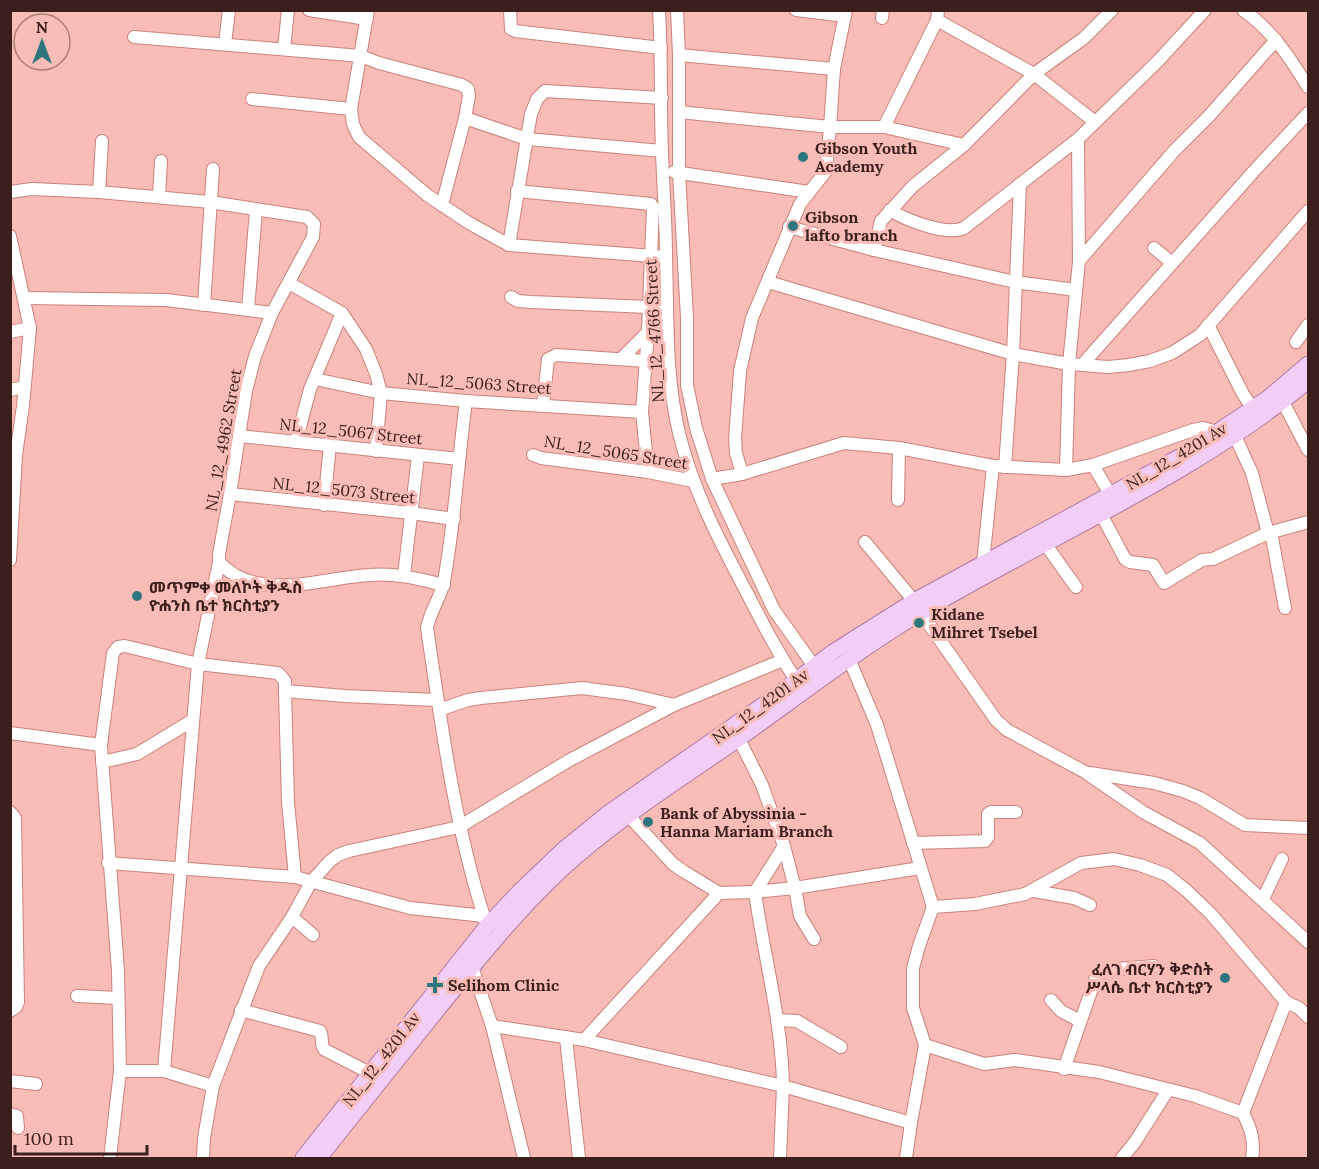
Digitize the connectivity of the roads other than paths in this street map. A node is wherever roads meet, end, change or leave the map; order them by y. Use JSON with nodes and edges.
{"nodes":[{"id":1,"x":229,"y":10,"type":"edge"},
{"id":2,"x":288,"y":10,"type":"edge"},
{"id":3,"x":309,"y":10,"type":"edge"},
{"id":4,"x":510,"y":10,"type":"edge"},
{"id":5,"x":659,"y":10,"type":"edge"},
{"id":6,"x":676,"y":10,"type":"edge"},
{"id":7,"x":796,"y":10,"type":"edge"},
{"id":8,"x":1112,"y":10,"type":"edge"},
{"id":9,"x":1204,"y":10,"type":"edge"},
{"id":10,"x":1243,"y":10,"type":"edge"},
{"id":11,"x":846,"y":13,"type":"edge"},
{"id":12,"x":367,"y":15,"type":"edge"},
{"id":13,"x":937,"y":15,"type":"edge"},
{"id":14,"x":134,"y":37,"type":"dead end"},
{"id":15,"x":1276,"y":40,"type":"junction"},
{"id":16,"x":225,"y":44,"type":"junction"},
{"id":17,"x":661,"y":48,"type":"junction"},
{"id":18,"x":284,"y":49,"type":"junction"},
{"id":19,"x":679,"y":55,"type":"junction"},
{"id":20,"x":361,"y":56,"type":"junction"},
{"id":21,"x":834,"y":69,"type":"junction"},
{"id":22,"x":1034,"y":74,"type":"junction"},
{"id":23,"x":1308,"y":87,"type":"edge"},
{"id":24,"x":662,"y":98,"type":"junction"},
{"id":25,"x":252,"y":99,"type":"dead end"},
{"id":26,"x":351,"y":109,"type":"junction"},
{"id":27,"x":679,"y":112,"type":"junction"},
{"id":28,"x":1308,"y":113,"type":"edge"},
{"id":29,"x":465,"y":118,"type":"junction"},
{"id":30,"x":1095,"y":122,"type":"junction"},
{"id":31,"x":830,"y":127,"type":"junction"},
{"id":32,"x":884,"y":127,"type":"junction"},
{"id":33,"x":527,"y":139,"type":"junction"},
{"id":34,"x":1078,"y":140,"type":"junction"},
{"id":35,"x":102,"y":141,"type":"dead end"},
{"id":36,"x":964,"y":145,"type":"junction"},
{"id":37,"x":662,"y":151,"type":"junction"},
{"id":38,"x":161,"y":160,"type":"dead end"},
{"id":39,"x":213,"y":169,"type":"dead end"},
{"id":40,"x":663,"y":171,"type":"junction"},
{"id":41,"x":679,"y":172,"type":"junction"},
{"id":42,"x":1020,"y":184,"type":"junction"},
{"id":43,"x":517,"y":191,"type":"junction"},
{"id":44,"x":10,"y":192,"type":"edge"},
{"id":45,"x":99,"y":192,"type":"junction"},
{"id":46,"x":809,"y":192,"type":"junction"},
{"id":47,"x":159,"y":197,"type":"junction"},
{"id":48,"x":210,"y":202,"type":"junction"},
{"id":49,"x":442,"y":205,"type":"junction"},
{"id":50,"x":256,"y":210,"type":"junction"},
{"id":51,"x":890,"y":210,"type":"junction"},
{"id":52,"x":1308,"y":211,"type":"edge"},
{"id":53,"x":789,"y":227,"type":"junction"},
{"id":54,"x":10,"y":236,"type":"edge"},
{"id":55,"x":509,"y":245,"type":"junction"},
{"id":56,"x":1154,"y":248,"type":"dead end"},
{"id":57,"x":874,"y":250,"type":"junction"},
{"id":58,"x":650,"y":257,"type":"junction"},
{"id":59,"x":666,"y":257,"type":"junction"},
{"id":60,"x":1079,"y":261,"type":"junction"},
{"id":61,"x":1172,"y":263,"type":"junction"},
{"id":62,"x":15,"y":277,"type":"edge"},
{"id":63,"x":768,"y":282,"type":"junction"},
{"id":64,"x":1015,"y":282,"type":"junction"},
{"id":65,"x":289,"y":283,"type":"junction"},
{"id":66,"x":1076,"y":290,"type":"junction"},
{"id":67,"x":511,"y":297,"type":"dead end"},
{"id":68,"x":25,"y":298,"type":"junction"},
{"id":69,"x":204,"y":305,"type":"junction"},
{"id":70,"x":666,"y":306,"type":"junction"},
{"id":71,"x":648,"y":307,"type":"junction"},
{"id":72,"x":248,"y":310,"type":"junction"},
{"id":73,"x":272,"y":313,"type":"junction"},
{"id":74,"x":342,"y":313,"type":"junction"},
{"id":75,"x":1208,"y":325,"type":"junction"},
{"id":76,"x":1308,"y":325,"type":"edge"},
{"id":77,"x":30,"y":327,"type":"junction"},
{"id":78,"x":10,"y":332,"type":"edge"},
{"id":79,"x":648,"y":332,"type":"junction"},
{"id":80,"x":1296,"y":342,"type":"dead end"},
{"id":81,"x":1013,"y":354,"type":"junction"},
{"id":82,"x":621,"y":359,"type":"junction"},
{"id":83,"x":646,"y":361,"type":"junction"},
{"id":84,"x":1069,"y":364,"type":"junction"},
{"id":85,"x":1308,"y":364,"type":"edge"},
{"id":86,"x":1082,"y":365,"type":"junction"},
{"id":87,"x":315,"y":380,"type":"junction"},
{"id":88,"x":1308,"y":381,"type":"edge"},
{"id":89,"x":25,"y":387,"type":"junction"},
{"id":90,"x":10,"y":390,"type":"edge"},
{"id":91,"x":381,"y":393,"type":"junction"},
{"id":92,"x":466,"y":401,"type":"junction"},
{"id":93,"x":1283,"y":402,"type":"junction"},
{"id":94,"x":543,"y":405,"type":"junction"},
{"id":95,"x":1253,"y":409,"type":"junction"},
{"id":96,"x":642,"y":412,"type":"junction"},
{"id":97,"x":1217,"y":432,"type":"junction"},
{"id":98,"x":239,"y":436,"type":"junction"},
{"id":99,"x":1235,"y":436,"type":"junction"},
{"id":100,"x":296,"y":442,"type":"junction"},
{"id":101,"x":330,"y":446,"type":"junction"},
{"id":102,"x":899,"y":447,"type":"junction"},
{"id":103,"x":1308,"y":450,"type":"edge"},
{"id":104,"x":376,"y":451,"type":"junction"},
{"id":105,"x":533,"y":455,"type":"dead end"},
{"id":106,"x":13,"y":456,"type":"edge"},
{"id":107,"x":418,"y":456,"type":"junction"},
{"id":108,"x":459,"y":459,"type":"junction"},
{"id":109,"x":1093,"y":465,"type":"junction"},
{"id":110,"x":999,"y":467,"type":"junction"},
{"id":111,"x":1066,"y":470,"type":"junction"},
{"id":112,"x":648,"y":472,"type":"junction"},
{"id":113,"x":742,"y":474,"type":"junction"},
{"id":114,"x":712,"y":479,"type":"junction"},
{"id":115,"x":693,"y":481,"type":"junction"},
{"id":116,"x":230,"y":494,"type":"junction"},
{"id":117,"x":1110,"y":494,"type":"junction"},
{"id":118,"x":898,"y":500,"type":"dead end"},
{"id":119,"x":324,"y":505,"type":"junction"},
{"id":120,"x":411,"y":513,"type":"junction"},
{"id":121,"x":11,"y":514,"type":"edge"},
{"id":122,"x":1101,"y":514,"type":"junction"},
{"id":123,"x":454,"y":519,"type":"junction"},
{"id":124,"x":1308,"y":522,"type":"edge"},
{"id":125,"x":1269,"y":533,"type":"junction"},
{"id":126,"x":865,"y":542,"type":"dead end"},
{"id":127,"x":1046,"y":544,"type":"junction"},
{"id":128,"x":10,"y":560,"type":"edge"},
{"id":129,"x":219,"y":562,"type":"junction"},
{"id":130,"x":983,"y":563,"type":"junction"},
{"id":131,"x":404,"y":575,"type":"junction"},
{"id":132,"x":444,"y":585,"type":"junction"},
{"id":133,"x":1076,"y":587,"type":"dead end"},
{"id":134,"x":918,"y":607,"type":"junction"},
{"id":135,"x":1285,"y":608,"type":"dead end"},
{"id":136,"x":849,"y":659,"type":"junction"},
{"id":137,"x":783,"y":660,"type":"junction"},
{"id":138,"x":198,"y":664,"type":"junction"},
{"id":139,"x":818,"y":673,"type":"junction"},
{"id":140,"x":801,"y":686,"type":"junction"},
{"id":141,"x":285,"y":691,"type":"junction"},
{"id":142,"x":438,"y":705,"type":"junction"},
{"id":143,"x":674,"y":705,"type":"junction"},
{"id":144,"x":193,"y":720,"type":"junction"},
{"id":145,"x":10,"y":733,"type":"edge"},
{"id":146,"x":739,"y":739,"type":"junction"},
{"id":147,"x":101,"y":745,"type":"junction"},
{"id":148,"x":102,"y":762,"type":"junction"},
{"id":149,"x":1085,"y":772,"type":"junction"},
{"id":150,"x":10,"y":812,"type":"edge"},
{"id":151,"x":1017,"y":812,"type":"dead end"},
{"id":152,"x":628,"y":815,"type":"junction"},
{"id":153,"x":459,"y":827,"type":"junction"},
{"id":154,"x":1308,"y":828,"type":"edge"},
{"id":155,"x":913,"y":843,"type":"junction"},
{"id":156,"x":784,"y":846,"type":"junction"},
{"id":157,"x":1282,"y":859,"type":"dead end"},
{"id":158,"x":108,"y":863,"type":"junction"},
{"id":159,"x":180,"y":868,"type":"junction"},
{"id":160,"x":920,"y":868,"type":"junction"},
{"id":161,"x":295,"y":877,"type":"junction"},
{"id":162,"x":311,"y":882,"type":"junction"},
{"id":163,"x":795,"y":888,"type":"junction"},
{"id":164,"x":1034,"y":891,"type":"junction"},
{"id":165,"x":755,"y":892,"type":"junction"},
{"id":166,"x":718,"y":893,"type":"junction"},
{"id":167,"x":1263,"y":899,"type":"junction"},
{"id":168,"x":1090,"y":904,"type":"dead end"},
{"id":169,"x":933,"y":907,"type":"junction"},
{"id":170,"x":292,"y":917,"type":"junction"},
{"id":171,"x":486,"y":921,"type":"junction"},
{"id":172,"x":313,"y":935,"type":"dead end"},
{"id":173,"x":814,"y":939,"type":"dead end"},
{"id":174,"x":1308,"y":942,"type":"edge"},
{"id":175,"x":1155,"y":966,"type":"dead end"},
{"id":176,"x":472,"y":967,"type":"junction"},
{"id":177,"x":77,"y":996,"type":"dead end"},
{"id":178,"x":118,"y":998,"type":"junction"},
{"id":179,"x":1051,"y":1000,"type":"dead end"},
{"id":180,"x":1286,"y":1002,"type":"junction"},
{"id":181,"x":241,"y":1010,"type":"junction"},
{"id":182,"x":10,"y":1011,"type":"edge"},
{"id":183,"x":1308,"y":1017,"type":"edge"},
{"id":184,"x":777,"y":1020,"type":"junction"},
{"id":185,"x":1080,"y":1021,"type":"junction"},
{"id":186,"x":492,"y":1026,"type":"junction"},
{"id":187,"x":566,"y":1038,"type":"junction"},
{"id":188,"x":584,"y":1040,"type":"junction"},
{"id":189,"x":925,"y":1045,"type":"junction"},
{"id":190,"x":842,"y":1047,"type":"dead end"},
{"id":191,"x":1064,"y":1069,"type":"junction"},
{"id":192,"x":120,"y":1071,"type":"junction"},
{"id":193,"x":164,"y":1071,"type":"junction"},
{"id":194,"x":370,"y":1073,"type":"junction"},
{"id":195,"x":10,"y":1081,"type":"edge"},
{"id":196,"x":36,"y":1084,"type":"dead end"},
{"id":197,"x":213,"y":1086,"type":"junction"},
{"id":198,"x":783,"y":1086,"type":"junction"},
{"id":199,"x":1168,"y":1090,"type":"junction"},
{"id":200,"x":1243,"y":1113,"type":"junction"},
{"id":201,"x":10,"y":1114,"type":"edge"},
{"id":202,"x":911,"y":1123,"type":"junction"},
{"id":203,"x":18,"y":1128,"type":"dead end"},
{"id":204,"x":110,"y":1158,"type":"edge"},
{"id":205,"x":203,"y":1158,"type":"edge"},
{"id":206,"x":303,"y":1158,"type":"edge"},
{"id":207,"x":319,"y":1158,"type":"edge"},
{"id":208,"x":524,"y":1158,"type":"edge"},
{"id":209,"x":579,"y":1158,"type":"edge"},
{"id":210,"x":780,"y":1158,"type":"edge"},
{"id":211,"x":906,"y":1158,"type":"edge"},
{"id":212,"x":1122,"y":1158,"type":"edge"},
{"id":213,"x":1252,"y":1158,"type":"edge"}],
"edges":[{"from":1,"to":16,"type":"street"},
{"from":2,"to":18,"type":"street"},
{"from":3,"to":12,"type":"street"},
{"from":4,"to":17,"type":"street"},
{"from":5,"to":17,"type":"street","name":"NL_12_4766 Street"},
{"from":6,"to":19,"type":"street","name":"NL_12_4766 Street"},
{"from":7,"to":11,"type":"street"},
{"from":8,"to":22,"type":"street"},
{"from":9,"to":30,"type":"street"},
{"from":10,"to":15,"type":"street"},
{"from":11,"to":21,"type":"street"},
{"from":12,"to":20,"type":"street"},
{"from":13,"to":22,"type":"street"},
{"from":13,"to":32,"type":"street"},
{"from":14,"to":16,"type":"street"},
{"from":15,"to":23,"type":"street"},
{"from":15,"to":60,"type":"street"},
{"from":16,"to":18,"type":"street"},
{"from":17,"to":24,"type":"street","name":"NL_12_4766 Street"},
{"from":18,"to":20,"type":"street"},
{"from":19,"to":21,"type":"street"},
{"from":19,"to":27,"type":"street","name":"NL_12_4766 Street"},
{"from":20,"to":26,"type":"street"},
{"from":20,"to":29,"type":"street"},
{"from":21,"to":31,"type":"street"},
{"from":22,"to":30,"type":"street"},
{"from":22,"to":36,"type":"street"},
{"from":24,"to":33,"type":"street"},
{"from":24,"to":37,"type":"street","name":"NL_12_4766 Street"},
{"from":25,"to":26,"type":"street"},
{"from":26,"to":49,"type":"street"},
{"from":27,"to":31,"type":"street"},
{"from":27,"to":41,"type":"street","name":"NL_12_4766 Street"},
{"from":28,"to":61,"type":"street"},
{"from":29,"to":33,"type":"street"},
{"from":29,"to":49,"type":"street"},
{"from":30,"to":34,"type":"street"},
{"from":31,"to":32,"type":"street"},
{"from":31,"to":46,"type":"street"},
{"from":32,"to":36,"type":"street"},
{"from":33,"to":37,"type":"street"},
{"from":33,"to":43,"type":"street"},
{"from":34,"to":42,"type":"street"},
{"from":34,"to":60,"type":"street"},
{"from":35,"to":45,"type":"street"},
{"from":36,"to":51,"type":"street"},
{"from":37,"to":40,"type":"street","name":"NL_12_4766 Street"},
{"from":38,"to":47,"type":"street"},
{"from":39,"to":48,"type":"street"},
{"from":40,"to":41,"type":"street"},
{"from":40,"to":59,"type":"street","name":"NL_12_4766 Street"},
{"from":41,"to":46,"type":"street"},
{"from":41,"to":114,"type":"street","name":"NL_12_4766 Street"},
{"from":42,"to":51,"type":"street"},
{"from":42,"to":64,"type":"street"},
{"from":43,"to":55,"type":"street"},
{"from":43,"to":58,"type":"street","name":"NL_12_4766 Street"},
{"from":44,"to":45,"type":"street"},
{"from":45,"to":47,"type":"street"},
{"from":46,"to":53,"type":"street"},
{"from":47,"to":48,"type":"street"},
{"from":48,"to":50,"type":"street"},
{"from":48,"to":69,"type":"street"},
{"from":49,"to":55,"type":"street"},
{"from":50,"to":65,"type":"street","name":"NL_12_4962 Street"},
{"from":50,"to":72,"type":"street"},
{"from":51,"to":57,"type":"street"},
{"from":52,"to":75,"type":"street"},
{"from":53,"to":57,"type":"street"},
{"from":53,"to":63,"type":"street"},
{"from":54,"to":62,"type":"street"},
{"from":55,"to":58,"type":"street"},
{"from":56,"to":61,"type":"street"},
{"from":57,"to":64,"type":"street"},
{"from":58,"to":59,"type":"street"},
{"from":58,"to":71,"type":"street","name":"NL_12_4766 Street"},
{"from":59,"to":70,"type":"street","name":"NL_12_4766 Street"},
{"from":60,"to":66,"type":"street"},
{"from":61,"to":86,"type":"street"},
{"from":62,"to":68,"type":"street"},
{"from":63,"to":81,"type":"street"},
{"from":63,"to":113,"type":"street"},
{"from":64,"to":66,"type":"street"},
{"from":64,"to":81,"type":"street"},
{"from":65,"to":73,"type":"street","name":"NL_12_4962 Street"},
{"from":65,"to":74,"type":"street"},
{"from":66,"to":84,"type":"street"},
{"from":67,"to":71,"type":"street"},
{"from":68,"to":69,"type":"street"},
{"from":68,"to":77,"type":"street"},
{"from":69,"to":72,"type":"street"},
{"from":70,"to":71,"type":"street"},
{"from":70,"to":115,"type":"street","name":"NL_12_4766 Street"},
{"from":71,"to":79,"type":"street","name":"NL_12_4766 Street"},
{"from":72,"to":73,"type":"street"},
{"from":73,"to":98,"type":"street","name":"NL_12_4962 Street"},
{"from":74,"to":87,"type":"street"},
{"from":74,"to":91,"type":"street"},
{"from":75,"to":86,"type":"street"},
{"from":75,"to":95,"type":"street"},
{"from":76,"to":80,"type":"street"},
{"from":77,"to":78,"type":"street"},
{"from":77,"to":89,"type":"street"},
{"from":79,"to":82,"type":"street"},
{"from":79,"to":83,"type":"street","name":"NL_12_4766 Street"},
{"from":81,"to":84,"type":"street"},
{"from":81,"to":110,"type":"street"},
{"from":82,"to":83,"type":"street"},
{"from":82,"to":94,"type":"street"},
{"from":83,"to":96,"type":"street","name":"NL_12_4766 Street"},
{"from":84,"to":86,"type":"street"},
{"from":84,"to":111,"type":"street"},
{"from":85,"to":95,"type":"main road","name":"NL_12_4201 Av"},
{"from":87,"to":91,"type":"street","name":"NL_12_5063 Street"},
{"from":87,"to":100,"type":"street"},
{"from":88,"to":93,"type":"main road","name":"NL_12_4201 Av"},
{"from":89,"to":90,"type":"street"},
{"from":89,"to":106,"type":"street"},
{"from":91,"to":92,"type":"street","name":"NL_12_5063 Street"},
{"from":91,"to":104,"type":"street"},
{"from":92,"to":94,"type":"street","name":"NL_12_5063 Street"},
{"from":92,"to":108,"type":"street"},
{"from":93,"to":99,"type":"main road","name":"NL_12_4201 Av"},
{"from":93,"to":103,"type":"street"},
{"from":94,"to":96,"type":"street","name":"NL_12_5063 Street"},
{"from":95,"to":97,"type":"main road","name":"NL_12_4201 Av"},
{"from":96,"to":112,"type":"street","name":"NL_12_4766 Street"},
{"from":97,"to":109,"type":"street"},
{"from":97,"to":117,"type":"main road","name":"NL_12_4201 Av"},
{"from":98,"to":100,"type":"street","name":"NL_12_5067 Street"},
{"from":98,"to":116,"type":"street","name":"NL_12_4962 Street"},
{"from":99,"to":122,"type":"main road","name":"NL_12_4201 Av"},
{"from":99,"to":125,"type":"street"},
{"from":100,"to":101,"type":"street","name":"NL_12_5067 Street"},
{"from":101,"to":104,"type":"street","name":"NL_12_5067 Street"},
{"from":101,"to":119,"type":"street"},
{"from":102,"to":110,"type":"street"},
{"from":102,"to":113,"type":"street"},
{"from":102,"to":118,"type":"street"},
{"from":104,"to":107,"type":"street","name":"NL_12_5067 Street"},
{"from":105,"to":112,"type":"street","name":"NL_12_5065 Street"},
{"from":106,"to":121,"type":"street"},
{"from":107,"to":108,"type":"street","name":"NL_12_5067 Street"},
{"from":107,"to":120,"type":"street"},
{"from":108,"to":123,"type":"street"},
{"from":109,"to":111,"type":"street"},
{"from":109,"to":117,"type":"street"},
{"from":110,"to":111,"type":"street"},
{"from":110,"to":130,"type":"street"},
{"from":112,"to":115,"type":"street","name":"NL_12_5065 Street"},
{"from":113,"to":114,"type":"street"},
{"from":114,"to":139,"type":"street","name":"NL_12_4766 Street"},
{"from":115,"to":137,"type":"street","name":"NL_12_4766 Street"},
{"from":116,"to":119,"type":"street","name":"NL_12_5073 Street"},
{"from":116,"to":129,"type":"street","name":"NL_12_4962 Street"},
{"from":117,"to":130,"type":"main road","name":"NL_12_4201 Av"},
{"from":119,"to":120,"type":"street","name":"NL_12_5073 Street"},
{"from":120,"to":123,"type":"street","name":"NL_12_5073 Street"},
{"from":120,"to":131,"type":"street"},
{"from":121,"to":128,"type":"street"},
{"from":122,"to":125,"type":"street"},
{"from":122,"to":127,"type":"main road","name":"NL_12_4201 Av"},
{"from":123,"to":132,"type":"street"},
{"from":124,"to":125,"type":"street"},
{"from":125,"to":135,"type":"street"},
{"from":126,"to":134,"type":"street"},
{"from":127,"to":133,"type":"street"},
{"from":127,"to":134,"type":"main road","name":"NL_12_4201 Av"},
{"from":129,"to":131,"type":"street"},
{"from":129,"to":138,"type":"street","name":"NL_12_4962 Street"},
{"from":130,"to":134,"type":"main road","name":"NL_12_4201 Av"},
{"from":131,"to":132,"type":"street"},
{"from":132,"to":142,"type":"street"},
{"from":134,"to":136,"type":"main road","name":"NL_12_4201 Av"},
{"from":134,"to":139,"type":"main road","name":"NL_12_4201 Av"},
{"from":134,"to":149,"type":"street"},
{"from":136,"to":139,"type":"main road","name":"NL_12_4201 Av"},
{"from":136,"to":155,"type":"street"},
{"from":137,"to":140,"type":"street","name":"NL_12_4766 Street"},
{"from":137,"to":143,"type":"street"},
{"from":138,"to":141,"type":"street"},
{"from":138,"to":144,"type":"street","name":"NL_12_4962 Street"},
{"from":138,"to":147,"type":"street"},
{"from":139,"to":140,"type":"main road","name":"NL_12_4201 Av"},
{"from":140,"to":146,"type":"main road","name":"NL_12_4201 Av"},
{"from":140,"to":171,"type":"main road","name":"NL_12_4201 Av"},
{"from":141,"to":142,"type":"street"},
{"from":141,"to":161,"type":"street"},
{"from":142,"to":143,"type":"street"},
{"from":142,"to":153,"type":"street"},
{"from":143,"to":153,"type":"street"},
{"from":144,"to":148,"type":"street"},
{"from":144,"to":159,"type":"street","name":"NL_12_4962 Street"},
{"from":145,"to":147,"type":"street"},
{"from":146,"to":152,"type":"main road","name":"NL_12_4201 Av"},
{"from":146,"to":156,"type":"street"},
{"from":147,"to":148,"type":"street"},
{"from":148,"to":158,"type":"street"},
{"from":149,"to":154,"type":"street"},
{"from":149,"to":167,"type":"street"},
{"from":150,"to":182,"type":"street"},
{"from":151,"to":155,"type":"street"},
{"from":152,"to":166,"type":"street"},
{"from":152,"to":176,"type":"main road","name":"NL_12_4201 Av"},
{"from":153,"to":162,"type":"street"},
{"from":153,"to":171,"type":"street"},
{"from":155,"to":160,"type":"street"},
{"from":156,"to":163,"type":"street"},
{"from":156,"to":165,"type":"street"},
{"from":157,"to":167,"type":"street"},
{"from":158,"to":159,"type":"street"},
{"from":158,"to":178,"type":"street"},
{"from":159,"to":161,"type":"street"},
{"from":159,"to":193,"type":"street","name":"NL_12_4962 Street"},
{"from":160,"to":163,"type":"street"},
{"from":160,"to":169,"type":"street"},
{"from":161,"to":162,"type":"street"},
{"from":162,"to":170,"type":"street"},
{"from":162,"to":171,"type":"street"},
{"from":163,"to":165,"type":"street"},
{"from":163,"to":173,"type":"street"},
{"from":164,"to":168,"type":"street"},
{"from":164,"to":169,"type":"street"},
{"from":164,"to":180,"type":"street"},
{"from":165,"to":166,"type":"street"},
{"from":165,"to":184,"type":"street"},
{"from":166,"to":188,"type":"street"},
{"from":167,"to":174,"type":"street"},
{"from":169,"to":189,"type":"street"},
{"from":170,"to":172,"type":"street"},
{"from":170,"to":181,"type":"street"},
{"from":171,"to":194,"type":"main road","name":"NL_12_4201 Av"},
{"from":175,"to":185,"type":"street"},
{"from":176,"to":186,"type":"street"},
{"from":176,"to":207,"type":"main road","name":"NL_12_4201 Av"},
{"from":177,"to":178,"type":"street"},
{"from":178,"to":192,"type":"street"},
{"from":179,"to":185,"type":"street"},
{"from":180,"to":183,"type":"street"},
{"from":180,"to":200,"type":"street"},
{"from":181,"to":194,"type":"street"},
{"from":181,"to":197,"type":"street"},
{"from":184,"to":190,"type":"street"},
{"from":184,"to":198,"type":"street"},
{"from":185,"to":191,"type":"street"},
{"from":186,"to":187,"type":"street"},
{"from":186,"to":208,"type":"street"},
{"from":187,"to":188,"type":"street"},
{"from":187,"to":209,"type":"street"},
{"from":188,"to":198,"type":"street"},
{"from":189,"to":191,"type":"street"},
{"from":189,"to":202,"type":"street"},
{"from":191,"to":199,"type":"street"},
{"from":192,"to":193,"type":"street"},
{"from":192,"to":204,"type":"street"},
{"from":193,"to":197,"type":"street"},
{"from":194,"to":206,"type":"main road","name":"NL_12_4201 Av"},
{"from":195,"to":196,"type":"street"},
{"from":197,"to":205,"type":"street"},
{"from":198,"to":202,"type":"street"},
{"from":198,"to":210,"type":"street"},
{"from":199,"to":200,"type":"street"},
{"from":199,"to":212,"type":"street"},
{"from":200,"to":213,"type":"street"},
{"from":201,"to":203,"type":"street"},
{"from":202,"to":211,"type":"street"}]}
